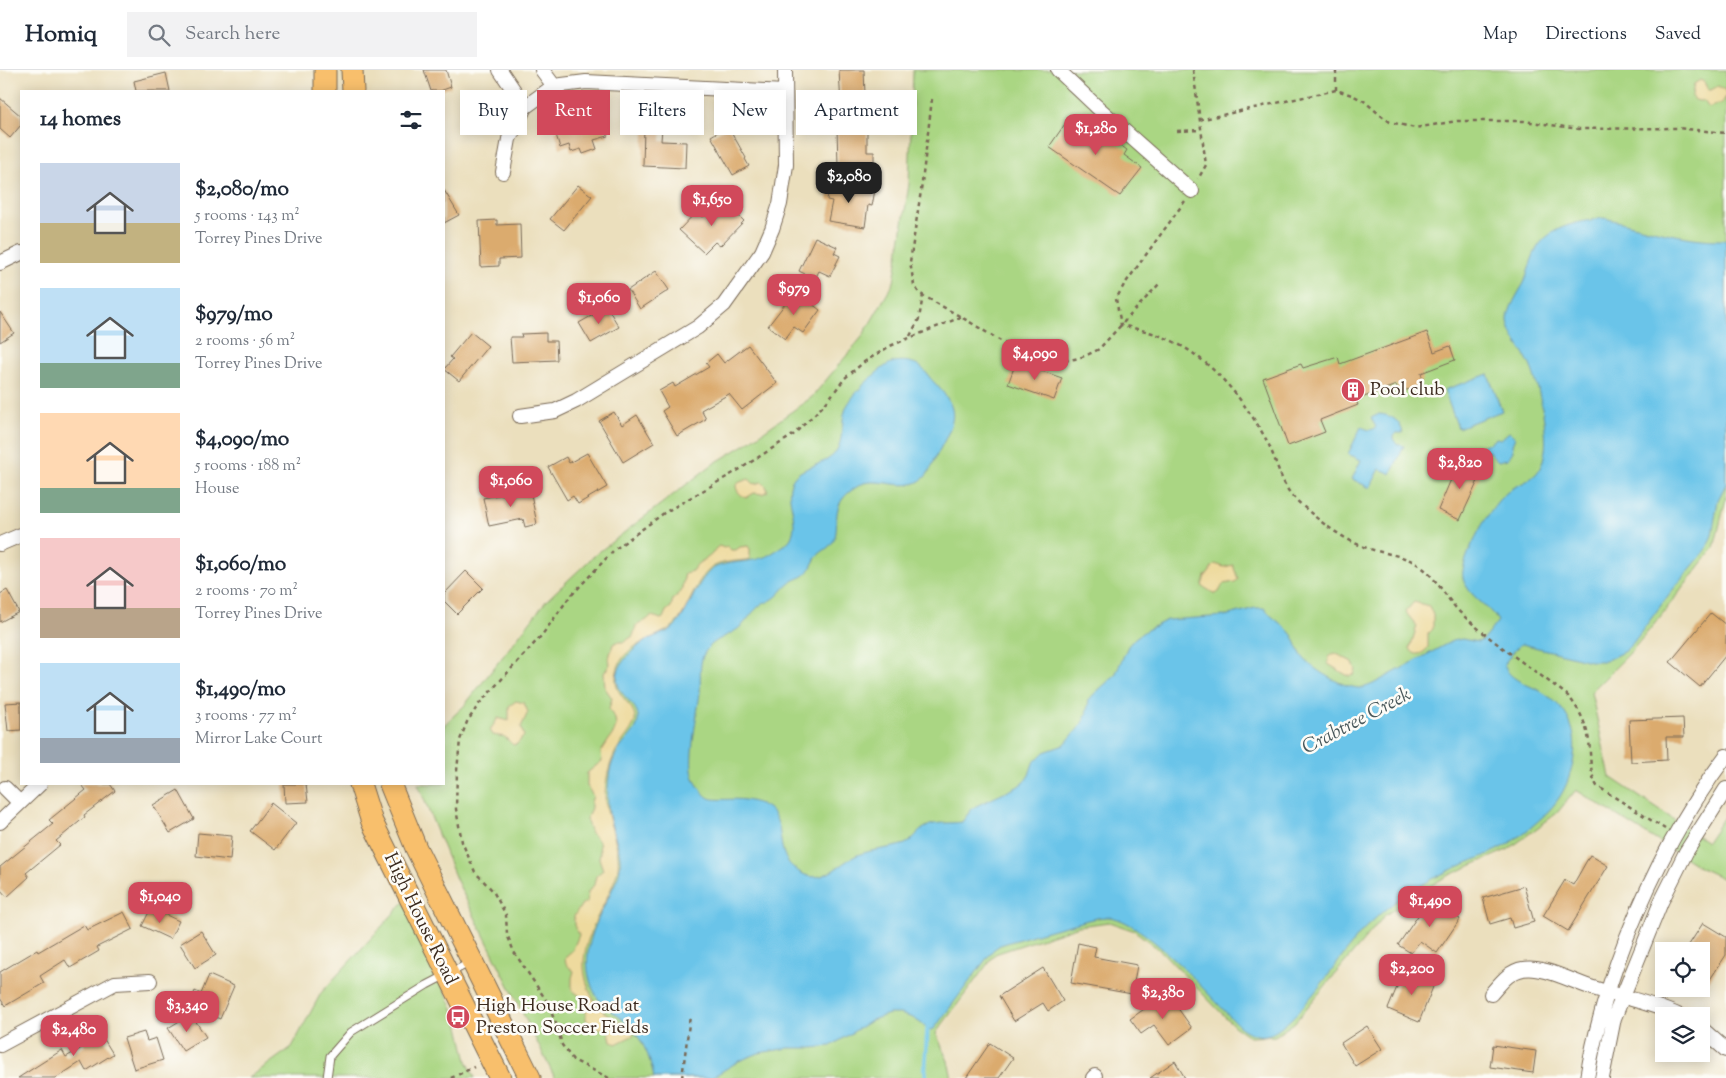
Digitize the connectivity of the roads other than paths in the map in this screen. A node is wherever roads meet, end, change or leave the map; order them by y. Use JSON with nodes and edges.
{"nodes":[{"id":1,"x":325,"y":70,"type":"edge"},
{"id":2,"x":352,"y":70,"type":"edge"},
{"id":3,"x":500,"y":70,"type":"edge"},
{"id":4,"x":542,"y":70,"type":"edge"},
{"id":5,"x":785,"y":70,"type":"edge"},
{"id":6,"x":1058,"y":70,"type":"edge"},
{"id":7,"x":554,"y":86,"type":"junction"},
{"id":8,"x":326,"y":90,"type":"edge"},
{"id":9,"x":352,"y":90,"type":"edge"},
{"id":10,"x":514,"y":90,"type":"edge"},
{"id":11,"x":745,"y":90,"type":"edge"},
{"id":12,"x":785,"y":90,"type":"edge"},
{"id":13,"x":527,"y":106,"type":"edge"},
{"id":14,"x":511,"y":135,"type":"edge"},
{"id":15,"x":786,"y":135,"type":"edge"},
{"id":16,"x":503,"y":172,"type":"dead end"},
{"id":17,"x":1192,"y":191,"type":"road end"},
{"id":18,"x":20,"y":253,"type":"edge"},
{"id":19,"x":0,"y":263,"type":"edge"},
{"id":20,"x":520,"y":416,"type":"dead end"},
{"id":21,"x":20,"y":535,"type":"edge"},
{"id":22,"x":0,"y":544,"type":"edge"},
{"id":23,"x":1726,"y":756,"type":"edge"},
{"id":24,"x":39,"y":785,"type":"edge"},
{"id":25,"x":360,"y":785,"type":"edge"},
{"id":26,"x":390,"y":785,"type":"edge"},
{"id":27,"x":5,"y":788,"type":"dead end"},
{"id":28,"x":1726,"y":789,"type":"edge"},
{"id":29,"x":20,"y":803,"type":"junction"},
{"id":30,"x":0,"y":822,"type":"edge"},
{"id":31,"x":471,"y":962,"type":"junction"},
{"id":32,"x":447,"y":974,"type":"junction"},
{"id":33,"x":150,"y":981,"type":"dead end"},
{"id":34,"x":1606,"y":992,"type":"junction"},
{"id":35,"x":1490,"y":994,"type":"dead end"},
{"id":36,"x":1622,"y":997,"type":"junction"},
{"id":37,"x":1657,"y":1007,"type":"edge"},
{"id":38,"x":1710,"y":1036,"type":"edge"},
{"id":39,"x":0,"y":1045,"type":"edge"},
{"id":40,"x":1726,"y":1050,"type":"edge"},
{"id":41,"x":326,"y":1078,"type":"edge"},
{"id":42,"x":500,"y":1078,"type":"edge"},
{"id":43,"x":530,"y":1078,"type":"edge"},
{"id":44,"x":1587,"y":1078,"type":"edge"},
{"id":45,"x":1602,"y":1078,"type":"edge"}],
"edges":[{"from":1,"to":8,"type":"main road"},
{"from":2,"to":9,"type":"main road"},
{"from":3,"to":10,"type":"street"},
{"from":4,"to":7,"type":"street"},
{"from":5,"to":12,"type":"street"},
{"from":6,"to":17,"type":"street"},
{"from":7,"to":11,"type":"street"},
{"from":7,"to":13,"type":"street"},
{"from":14,"to":16,"type":"street"},
{"from":15,"to":20,"type":"street"},
{"from":18,"to":19,"type":"street"},
{"from":21,"to":22,"type":"street"},
{"from":23,"to":34,"type":"street"},
{"from":24,"to":29,"type":"street"},
{"from":25,"to":32,"type":"main road","name":"High House Road"},
{"from":26,"to":31,"type":"main road","name":"High House Road"},
{"from":27,"to":29,"type":"street"},
{"from":28,"to":36,"type":"street"},
{"from":29,"to":30,"type":"street"},
{"from":31,"to":32,"type":"lane"},
{"from":31,"to":43,"type":"main road","name":"High House Road"},
{"from":32,"to":41,"type":"lane"},
{"from":32,"to":42,"type":"main road","name":"High House Road"},
{"from":33,"to":39,"type":"street"},
{"from":34,"to":35,"type":"street"},
{"from":34,"to":36,"type":"street"},
{"from":34,"to":44,"type":"street"},
{"from":36,"to":37,"type":"street"},
{"from":36,"to":45,"type":"street"},
{"from":38,"to":40,"type":"street"}]}
